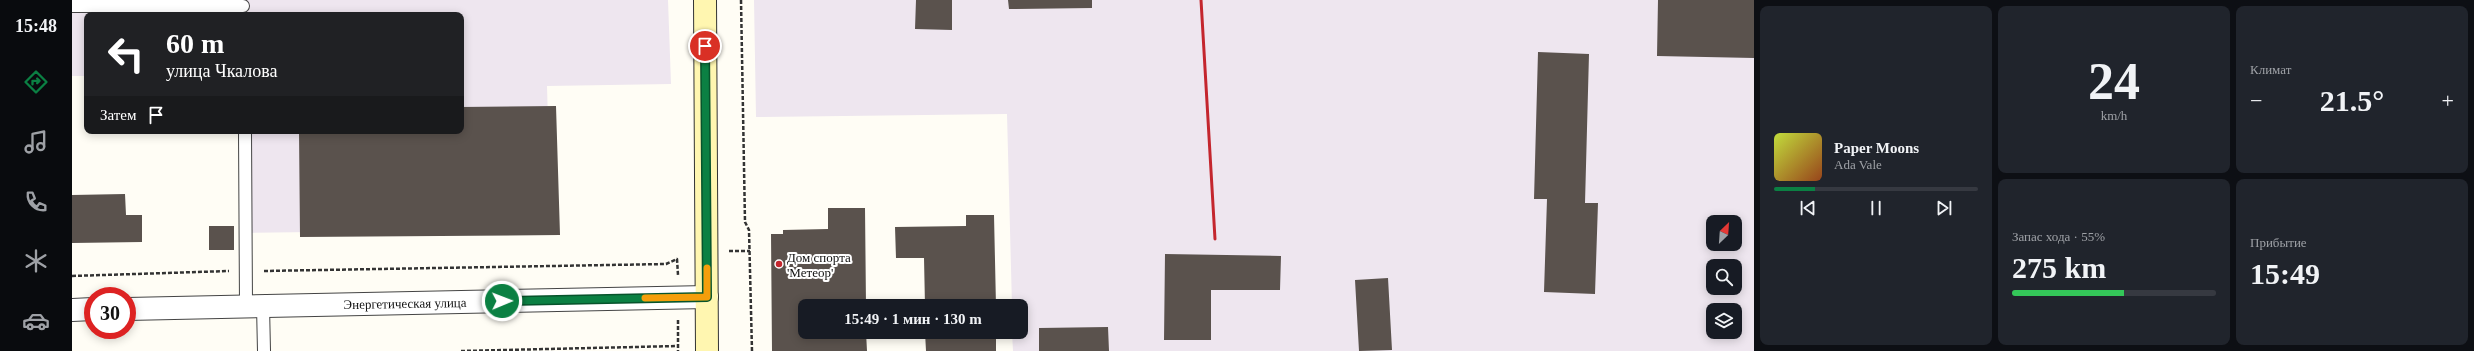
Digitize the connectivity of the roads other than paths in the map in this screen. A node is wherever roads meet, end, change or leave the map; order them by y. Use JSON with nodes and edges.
{"nodes":[{"id":1,"x":705,"y":0,"type":"edge"},
{"id":2,"x":72,"y":6,"type":"edge"},
{"id":3,"x":243,"y":7,"type":"edge"},
{"id":4,"x":245,"y":134,"type":"edge"},
{"id":5,"x":707,"y":297,"type":"junction"},
{"id":6,"x":254,"y":306,"type":"junction"},
{"id":7,"x":84,"y":309,"type":"edge"},
{"id":8,"x":136,"y":309,"type":"edge"},
{"id":9,"x":72,"y":310,"type":"edge"},
{"id":10,"x":264,"y":351,"type":"edge"},
{"id":11,"x":707,"y":351,"type":"edge"}],
"edges":[{"from":1,"to":5,"type":"street"},
{"from":2,"to":3,"type":"lane"},
{"from":4,"to":6,"type":"lane"},
{"from":5,"to":6,"type":"street","name":"Энергетическая улица"},
{"from":5,"to":11,"type":"street"},
{"from":6,"to":8,"type":"street","name":"Энергетическая улица"},
{"from":6,"to":10,"type":"lane"},
{"from":7,"to":9,"type":"street"}]}
